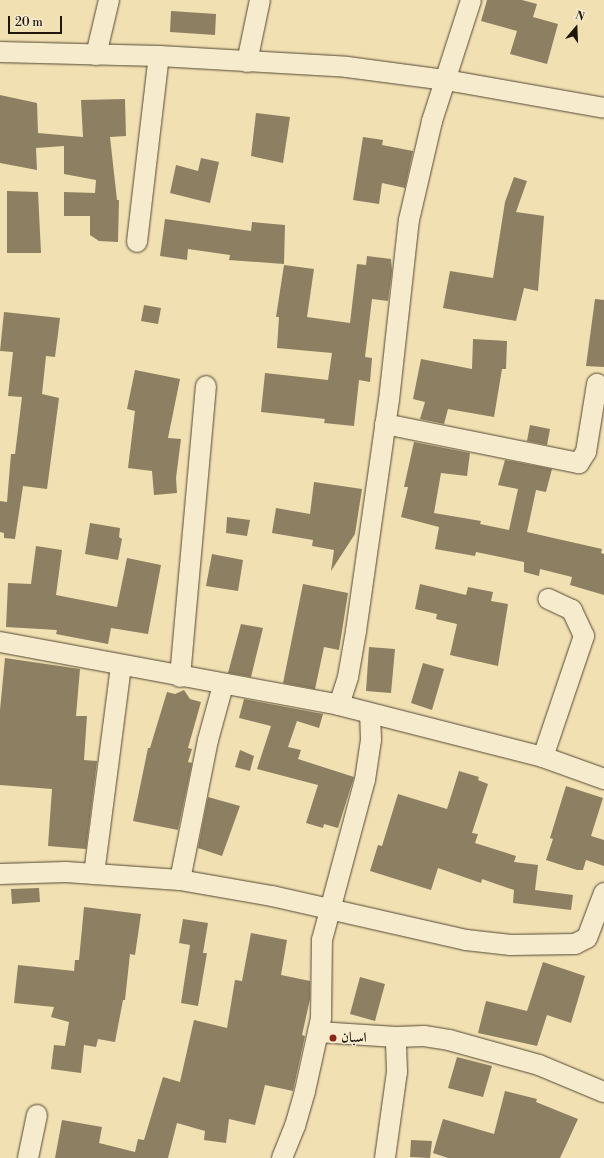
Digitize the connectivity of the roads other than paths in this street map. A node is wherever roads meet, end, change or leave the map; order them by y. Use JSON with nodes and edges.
{"nodes":[{"id":1,"x":109,"y":0,"type":"edge"},
{"id":2,"x":260,"y":0,"type":"edge"},
{"id":3,"x":471,"y":0,"type":"edge"},
{"id":4,"x":0,"y":52,"type":"edge"},
{"id":5,"x":96,"y":55,"type":"junction"},
{"id":6,"x":159,"y":56,"type":"junction"},
{"id":7,"x":247,"y":62,"type":"junction"},
{"id":8,"x":446,"y":80,"type":"junction"},
{"id":9,"x":604,"y":108,"type":"edge"},
{"id":10,"x":137,"y":242,"type":"dead end"},
{"id":11,"x":597,"y":384,"type":"dead end"},
{"id":12,"x":206,"y":386,"type":"dead end"},
{"id":13,"x":385,"y":424,"type":"junction"},
{"id":14,"x":548,"y":599,"type":"dead end"},
{"id":15,"x":0,"y":642,"type":"edge"},
{"id":16,"x":120,"y":666,"type":"junction"},
{"id":17,"x":180,"y":677,"type":"junction"},
{"id":18,"x":223,"y":685,"type":"junction"},
{"id":19,"x":338,"y":704,"type":"junction"},
{"id":20,"x":370,"y":714,"type":"junction"},
{"id":21,"x":543,"y":758,"type":"junction"},
{"id":22,"x":604,"y":779,"type":"edge"},
{"id":23,"x":0,"y":874,"type":"edge"},
{"id":24,"x":94,"y":874,"type":"junction"},
{"id":25,"x":180,"y":880,"type":"junction"},
{"id":26,"x":604,"y":893,"type":"edge"},
{"id":27,"x":330,"y":909,"type":"junction"},
{"id":28,"x":318,"y":1032,"type":"junction"},
{"id":29,"x":396,"y":1037,"type":"junction"},
{"id":30,"x":604,"y":1092,"type":"edge"},
{"id":31,"x":37,"y":1115,"type":"dead end"},
{"id":32,"x":28,"y":1158,"type":"edge"},
{"id":33,"x":282,"y":1158,"type":"edge"},
{"id":34,"x":385,"y":1158,"type":"edge"}],
"edges":[{"from":1,"to":5,"type":"street"},
{"from":2,"to":7,"type":"street"},
{"from":3,"to":8,"type":"street"},
{"from":4,"to":5,"type":"street"},
{"from":5,"to":6,"type":"street"},
{"from":6,"to":7,"type":"street"},
{"from":6,"to":10,"type":"street"},
{"from":7,"to":8,"type":"street"},
{"from":8,"to":9,"type":"street"},
{"from":8,"to":13,"type":"street"},
{"from":11,"to":13,"type":"street"},
{"from":12,"to":17,"type":"street"},
{"from":13,"to":19,"type":"street"},
{"from":14,"to":21,"type":"street"},
{"from":15,"to":16,"type":"street"},
{"from":16,"to":17,"type":"street"},
{"from":16,"to":24,"type":"street"},
{"from":17,"to":18,"type":"street"},
{"from":18,"to":19,"type":"street"},
{"from":18,"to":25,"type":"street"},
{"from":19,"to":20,"type":"street"},
{"from":20,"to":21,"type":"street"},
{"from":20,"to":27,"type":"street"},
{"from":21,"to":22,"type":"street"},
{"from":23,"to":24,"type":"street"},
{"from":24,"to":25,"type":"street"},
{"from":25,"to":27,"type":"street"},
{"from":26,"to":27,"type":"street"},
{"from":27,"to":28,"type":"street"},
{"from":28,"to":29,"type":"street"},
{"from":28,"to":33,"type":"street"},
{"from":29,"to":30,"type":"street"},
{"from":29,"to":34,"type":"street"},
{"from":31,"to":32,"type":"street"}]}
